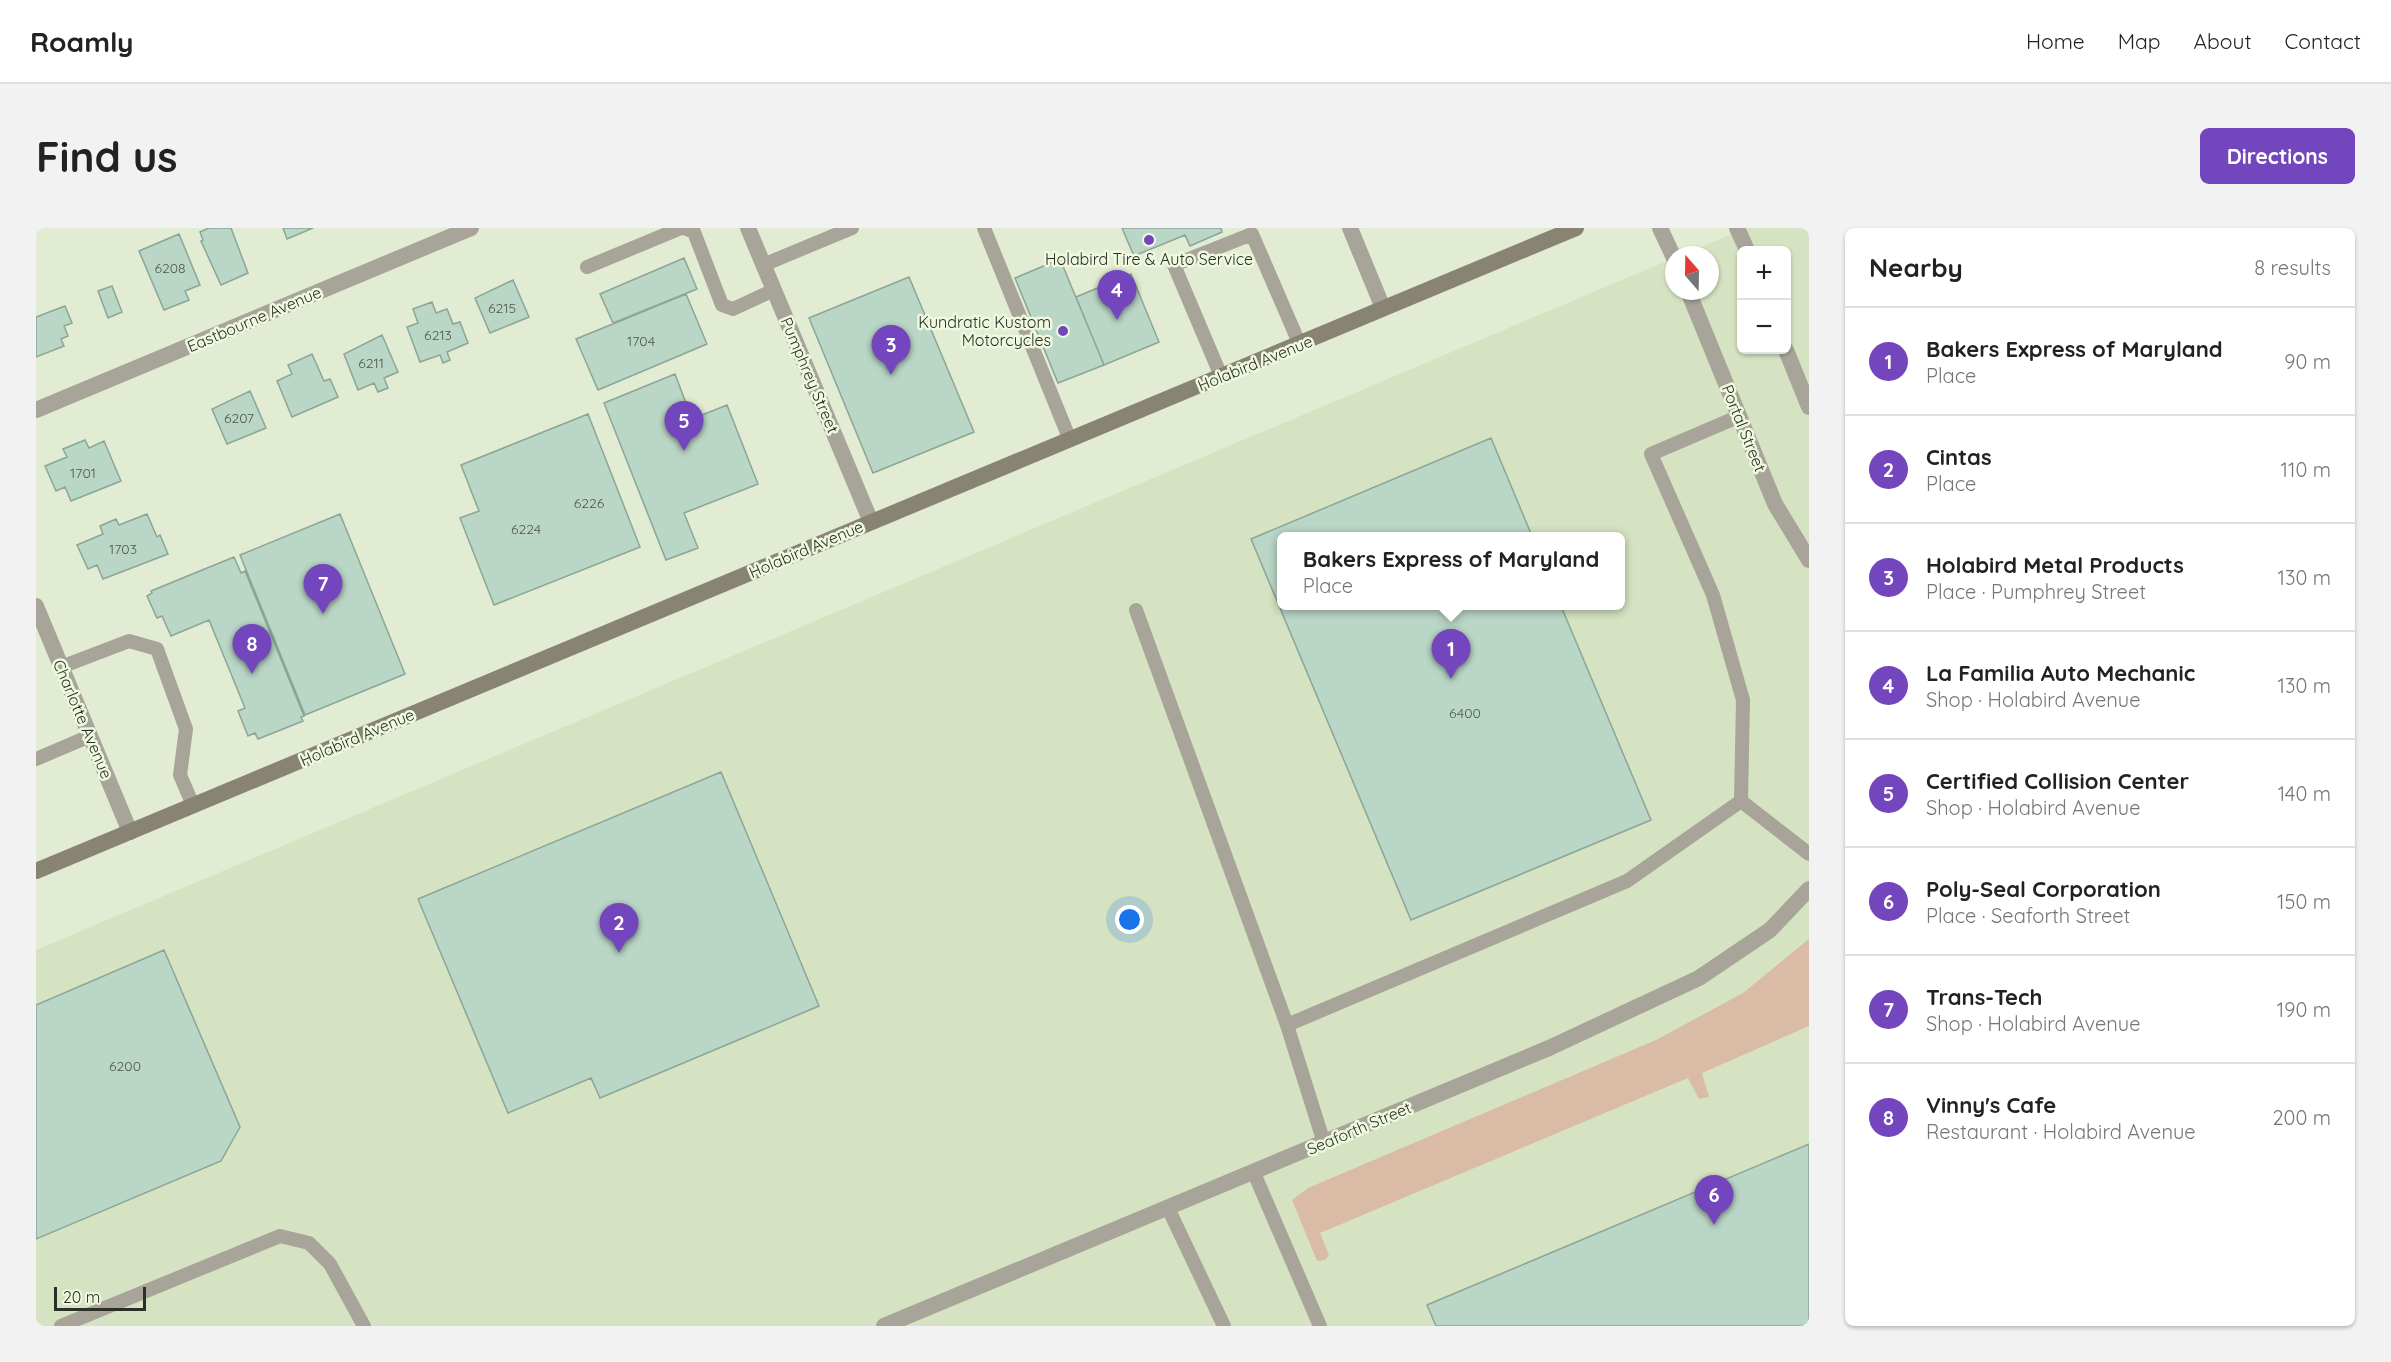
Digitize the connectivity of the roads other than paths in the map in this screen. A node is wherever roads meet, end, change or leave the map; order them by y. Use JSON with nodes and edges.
{"nodes":[{"id":1,"x":471,"y":228,"type":"edge"},
{"id":2,"x":682,"y":228,"type":"edge"},
{"id":3,"x":748,"y":228,"type":"edge"},
{"id":4,"x":852,"y":228,"type":"edge"},
{"id":5,"x":984,"y":228,"type":"edge"},
{"id":6,"x":1350,"y":228,"type":"edge"},
{"id":7,"x":1576,"y":228,"type":"edge"},
{"id":8,"x":1660,"y":228,"type":"edge"},
{"id":9,"x":1737,"y":228,"type":"edge"},
{"id":10,"x":1668,"y":246,"type":"edge"},
{"id":11,"x":1745,"y":246,"type":"edge"},
{"id":12,"x":763,"y":265,"type":"junction"},
{"id":13,"x":586,"y":267,"type":"dead end"},
{"id":14,"x":774,"y":290,"type":"junction"},
{"id":15,"x":1692,"y":300,"type":"edge"},
{"id":16,"x":1383,"y":308,"type":"junction"},
{"id":17,"x":1300,"y":345,"type":"junction"},
{"id":18,"x":1788,"y":354,"type":"edge"},
{"id":19,"x":1221,"y":376,"type":"junction"},
{"id":20,"x":1809,"y":407,"type":"edge"},
{"id":21,"x":36,"y":410,"type":"edge"},
{"id":22,"x":1740,"y":416,"type":"junction"},
{"id":23,"x":1070,"y":440,"type":"junction"},
{"id":24,"x":872,"y":522,"type":"junction"},
{"id":25,"x":1809,"y":560,"type":"edge"},
{"id":26,"x":36,"y":606,"type":"edge"},
{"id":27,"x":1136,"y":610,"type":"dead end"},
{"id":28,"x":61,"y":667,"type":"junction"},
{"id":29,"x":90,"y":736,"type":"junction"},
{"id":30,"x":36,"y":759,"type":"edge"},
{"id":31,"x":1741,"y":801,"type":"junction"},
{"id":32,"x":193,"y":805,"type":"junction"},
{"id":33,"x":130,"y":832,"type":"junction"},
{"id":34,"x":1809,"y":854,"type":"edge"},
{"id":35,"x":36,"y":871,"type":"edge"},
{"id":36,"x":1809,"y":889,"type":"edge"},
{"id":37,"x":1287,"y":1024,"type":"junction"},
{"id":38,"x":1324,"y":1143,"type":"junction"},
{"id":39,"x":1254,"y":1173,"type":"junction"},
{"id":40,"x":1168,"y":1208,"type":"junction"},
{"id":41,"x":61,"y":1326,"type":"edge"},
{"id":42,"x":363,"y":1326,"type":"edge"},
{"id":43,"x":884,"y":1326,"type":"edge"},
{"id":44,"x":1224,"y":1326,"type":"edge"},
{"id":45,"x":1320,"y":1326,"type":"edge"}],
"edges":[{"from":1,"to":21,"type":"street","name":"Eastbourne Avenue"},
{"from":2,"to":13,"type":"lane"},
{"from":2,"to":14,"type":"lane"},
{"from":3,"to":12,"type":"street","name":"Pumphrey Street"},
{"from":4,"to":12,"type":"lane"},
{"from":5,"to":23,"type":"lane"},
{"from":6,"to":16,"type":"street"},
{"from":7,"to":16,"type":"main road","name":"Holabird Avenue"},
{"from":8,"to":10,"type":"street"},
{"from":9,"to":11,"type":"street"},
{"from":12,"to":14,"type":"street","name":"Pumphrey Street"},
{"from":14,"to":24,"type":"street","name":"Pumphrey Street"},
{"from":15,"to":22,"type":"street","name":"Portal Street"},
{"from":16,"to":17,"type":"main road","name":"Holabird Avenue"},
{"from":17,"to":19,"type":"main road","name":"Holabird Avenue"},
{"from":17,"to":19,"type":"lane"},
{"from":18,"to":20,"type":"street"},
{"from":19,"to":23,"type":"main road","name":"Holabird Avenue"},
{"from":22,"to":25,"type":"street","name":"Portal Street"},
{"from":22,"to":31,"type":"lane"},
{"from":23,"to":24,"type":"main road","name":"Holabird Avenue"},
{"from":24,"to":32,"type":"main road","name":"Holabird Avenue"},
{"from":26,"to":28,"type":"street","name":"Charlotte Avenue"},
{"from":27,"to":37,"type":"lane"},
{"from":28,"to":29,"type":"street","name":"Charlotte Avenue"},
{"from":28,"to":32,"type":"lane"},
{"from":29,"to":30,"type":"lane"},
{"from":29,"to":33,"type":"street","name":"Charlotte Avenue"},
{"from":31,"to":34,"type":"lane"},
{"from":31,"to":37,"type":"lane"},
{"from":32,"to":33,"type":"main road","name":"Holabird Avenue"},
{"from":33,"to":35,"type":"main road","name":"Holabird Avenue"},
{"from":36,"to":38,"type":"street","name":"Seaforth Street"},
{"from":37,"to":38,"type":"lane"},
{"from":38,"to":39,"type":"street","name":"Seaforth Street"},
{"from":39,"to":40,"type":"street","name":"Seaforth Street"},
{"from":39,"to":45,"type":"lane"},
{"from":40,"to":43,"type":"street","name":"Seaforth Street"},
{"from":40,"to":44,"type":"lane"},
{"from":41,"to":42,"type":"lane"}]}
